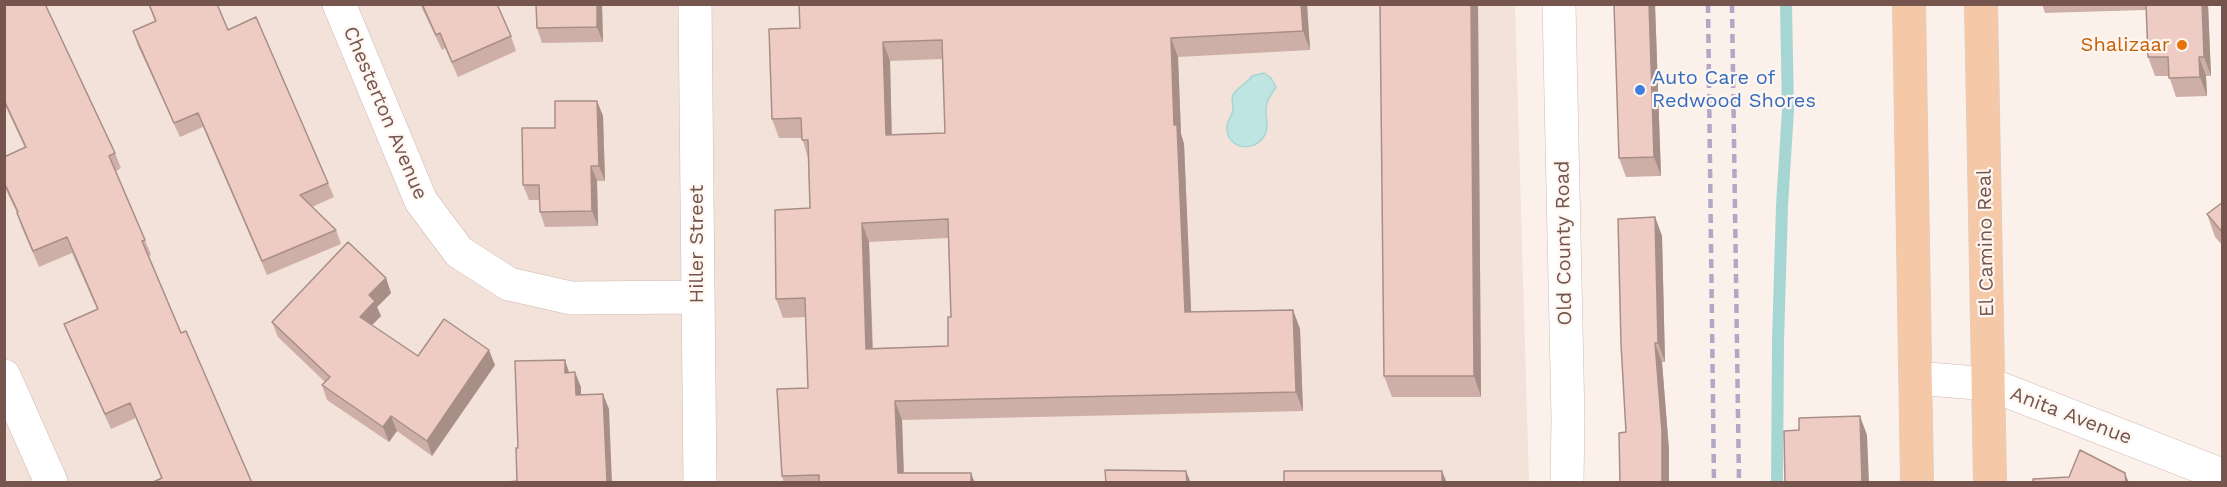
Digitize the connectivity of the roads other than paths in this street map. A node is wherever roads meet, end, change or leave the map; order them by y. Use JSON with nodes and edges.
{"nodes":[{"id":1,"x":339,"y":4,"type":"edge"},
{"id":2,"x":695,"y":4,"type":"edge"},
{"id":3,"x":1559,"y":4,"type":"edge"},
{"id":4,"x":1909,"y":4,"type":"edge"},
{"id":5,"x":1981,"y":4,"type":"edge"},
{"id":6,"x":697,"y":297,"type":"junction"},
{"id":7,"x":4,"y":376,"type":"edge"},
{"id":8,"x":1916,"y":378,"type":"junction"},
{"id":9,"x":1989,"y":384,"type":"junction"},
{"id":10,"x":2223,"y":475,"type":"edge"},
{"id":11,"x":51,"y":483,"type":"edge"},
{"id":12,"x":700,"y":483,"type":"edge"},
{"id":13,"x":1567,"y":483,"type":"edge"},
{"id":14,"x":1917,"y":483,"type":"edge"},
{"id":15,"x":1990,"y":483,"type":"edge"}],
"edges":[{"from":1,"to":6,"type":"street","name":"Chesterton Avenue"},
{"from":2,"to":6,"type":"street","name":"Hiller Street"},
{"from":3,"to":13,"type":"street","name":"Old County Road"},
{"from":4,"to":8,"type":"main road"},
{"from":5,"to":9,"type":"main road","name":"El Camino Real"},
{"from":6,"to":12,"type":"street","name":"Hiller Street"},
{"from":7,"to":11,"type":"street"},
{"from":8,"to":9,"type":"street","name":"Anita Avenue"},
{"from":8,"to":14,"type":"main road"},
{"from":9,"to":10,"type":"street","name":"Anita Avenue"},
{"from":9,"to":15,"type":"main road","name":"El Camino Real"}]}
